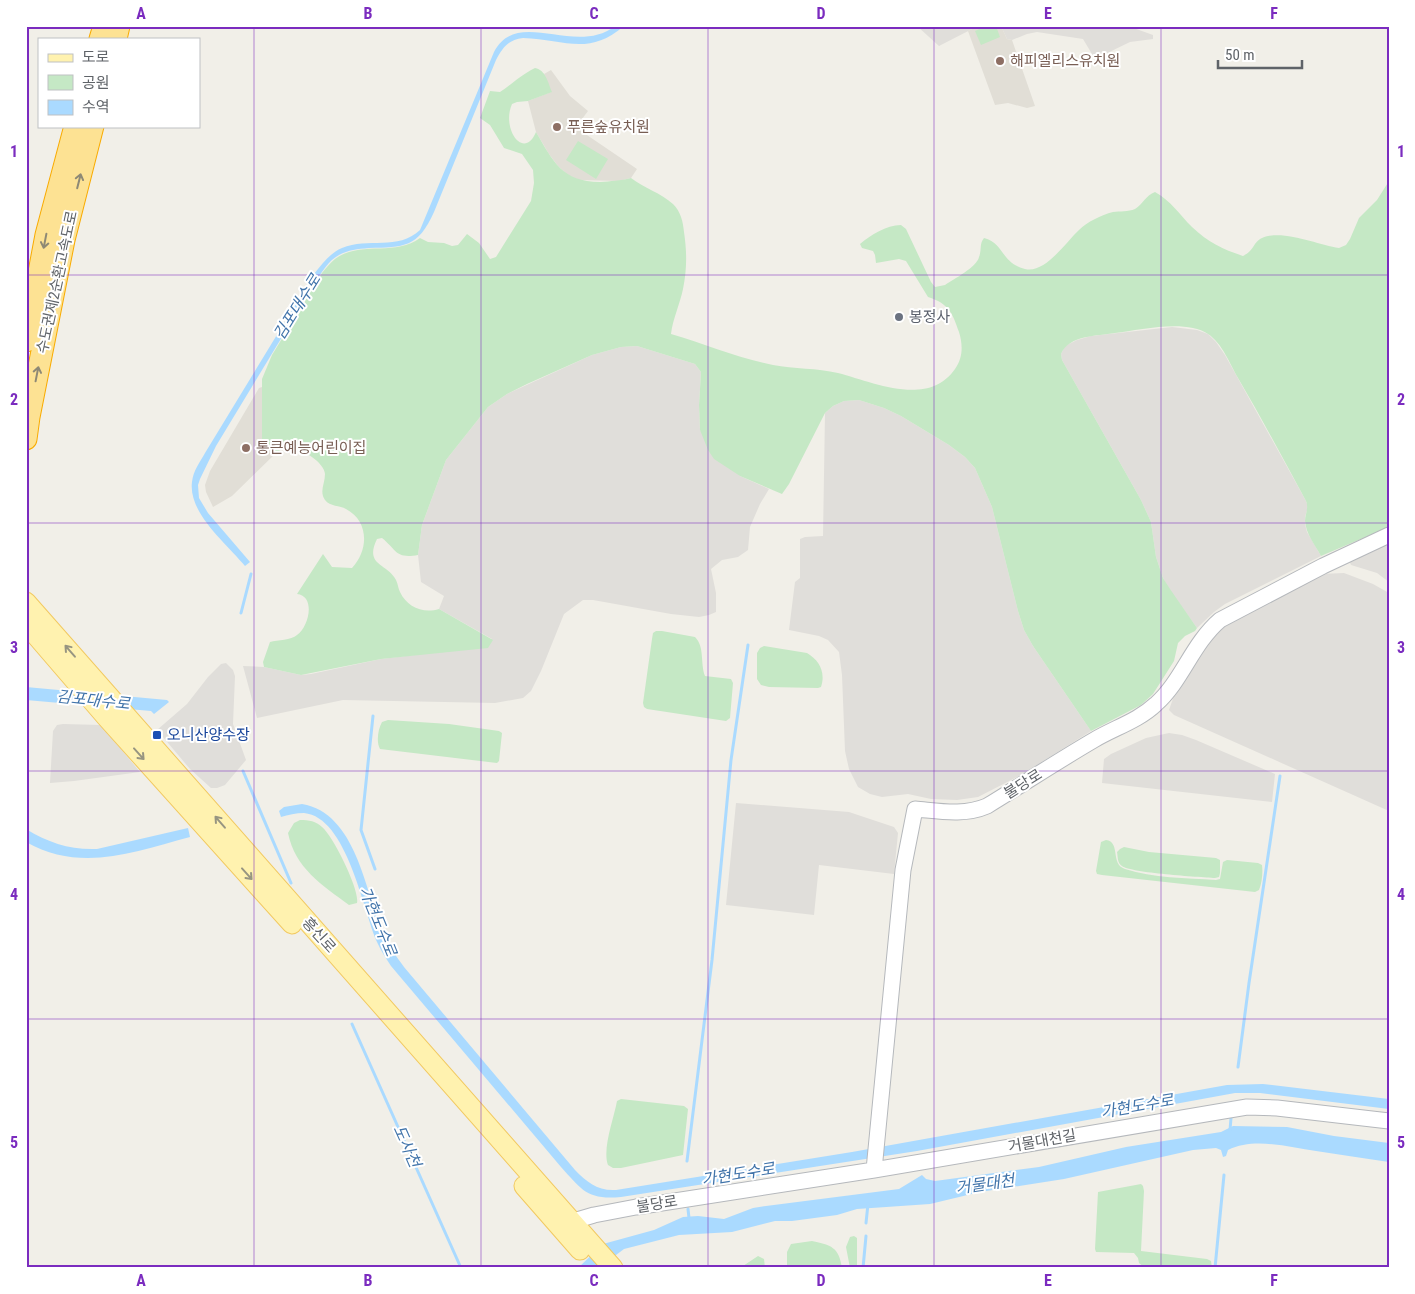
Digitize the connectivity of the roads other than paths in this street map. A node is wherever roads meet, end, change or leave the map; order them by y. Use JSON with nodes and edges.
{"nodes":[{"id":1,"x":104,"y":26,"type":"edge"},
{"id":2,"x":100,"y":38,"type":"edge"},
{"id":3,"x":75,"y":128,"type":"edge"},
{"id":4,"x":92,"y":128,"type":"edge"},
{"id":5,"x":26,"y":341,"type":"edge"},
{"id":6,"x":26,"y":439,"type":"edge"},
{"id":7,"x":1389,"y":535,"type":"edge"},
{"id":8,"x":26,"y":602,"type":"edge"},
{"id":9,"x":26,"y":624,"type":"edge"},
{"id":10,"x":1389,"y":1121,"type":"edge"},
{"id":11,"x":874,"y":1170,"type":"junction"},
{"id":12,"x":566,"y":1225,"type":"junction"},
{"id":13,"x":583,"y":1243,"type":"junction"},
{"id":14,"x":596,"y":1268,"type":"edge"},
{"id":15,"x":613,"y":1268,"type":"edge"}],
"edges":[{"from":1,"to":2,"type":"highway"},
{"from":3,"to":5,"type":"highway","name":"수도권제2순환고속도로","one_way":true},
{"from":6,"to":4,"type":"highway","name":"수도권제2순환고속도로","one_way":true},
{"from":7,"to":11,"type":"street","name":"불당로"},
{"from":12,"to":8,"type":"main road","name":"흥신로","one_way":true},
{"from":9,"to":12,"type":"main road","name":"흥신로","one_way":true},
{"from":10,"to":11,"type":"street","name":"거물대천길"},
{"from":11,"to":12,"type":"street","name":"불당로"},
{"from":12,"to":13,"type":"main road","name":"흥신로"},
{"from":13,"to":14,"type":"main road","name":"흥신로"},
{"from":13,"to":15,"type":"main road","name":"흥신로"}]}
